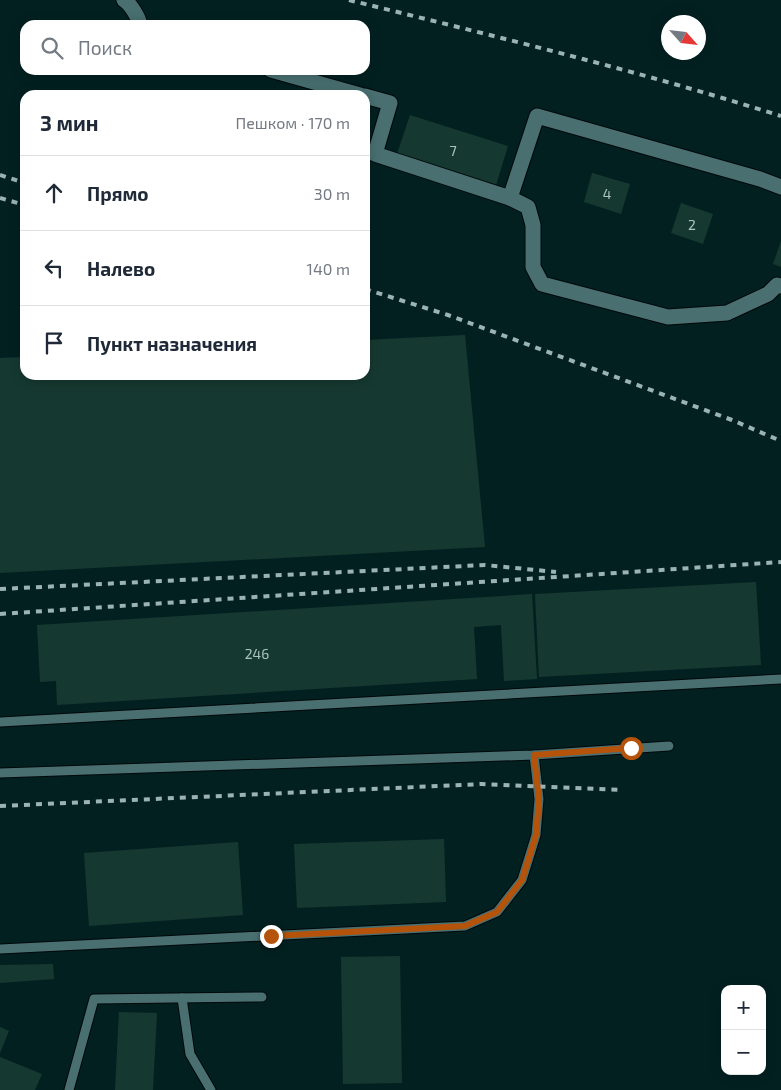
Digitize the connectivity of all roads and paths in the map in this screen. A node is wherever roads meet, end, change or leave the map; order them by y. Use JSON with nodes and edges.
{"nodes":[{"id":1,"x":124,"y":0,"type":"edge"},
{"id":2,"x":139,"y":20,"type":"edge"},
{"id":3,"x":289,"y":75,"type":"edge"},
{"id":4,"x":342,"y":90,"type":"edge"},
{"id":5,"x":370,"y":97,"type":"edge"},
{"id":6,"x":781,"y":187,"type":"edge"},
{"id":7,"x":510,"y":198,"type":"junction"},
{"id":8,"x":781,"y":286,"type":"edge"},
{"id":9,"x":781,"y":679,"type":"edge"},
{"id":10,"x":0,"y":722,"type":"edge"},
{"id":11,"x":669,"y":746,"type":"dead end"},
{"id":12,"x":534,"y":755,"type":"junction"},
{"id":13,"x":0,"y":773,"type":"edge"},
{"id":14,"x":0,"y":949,"type":"edge"},
{"id":15,"x":262,"y":997,"type":"dead end"},
{"id":16,"x":182,"y":998,"type":"junction"},
{"id":17,"x":69,"y":1090,"type":"edge"},
{"id":18,"x":211,"y":1090,"type":"edge"}],
"edges":[{"from":1,"to":2,"type":"street"},
{"from":3,"to":4,"type":"street"},
{"from":5,"to":7,"type":"street"},
{"from":6,"to":7,"type":"street"},
{"from":7,"to":8,"type":"street"},
{"from":9,"to":10,"type":"lane"},
{"from":11,"to":12,"type":"lane"},
{"from":12,"to":13,"type":"lane"},
{"from":12,"to":14,"type":"lane"},
{"from":15,"to":16,"type":"lane"},
{"from":16,"to":17,"type":"lane"},
{"from":16,"to":18,"type":"lane"}]}
